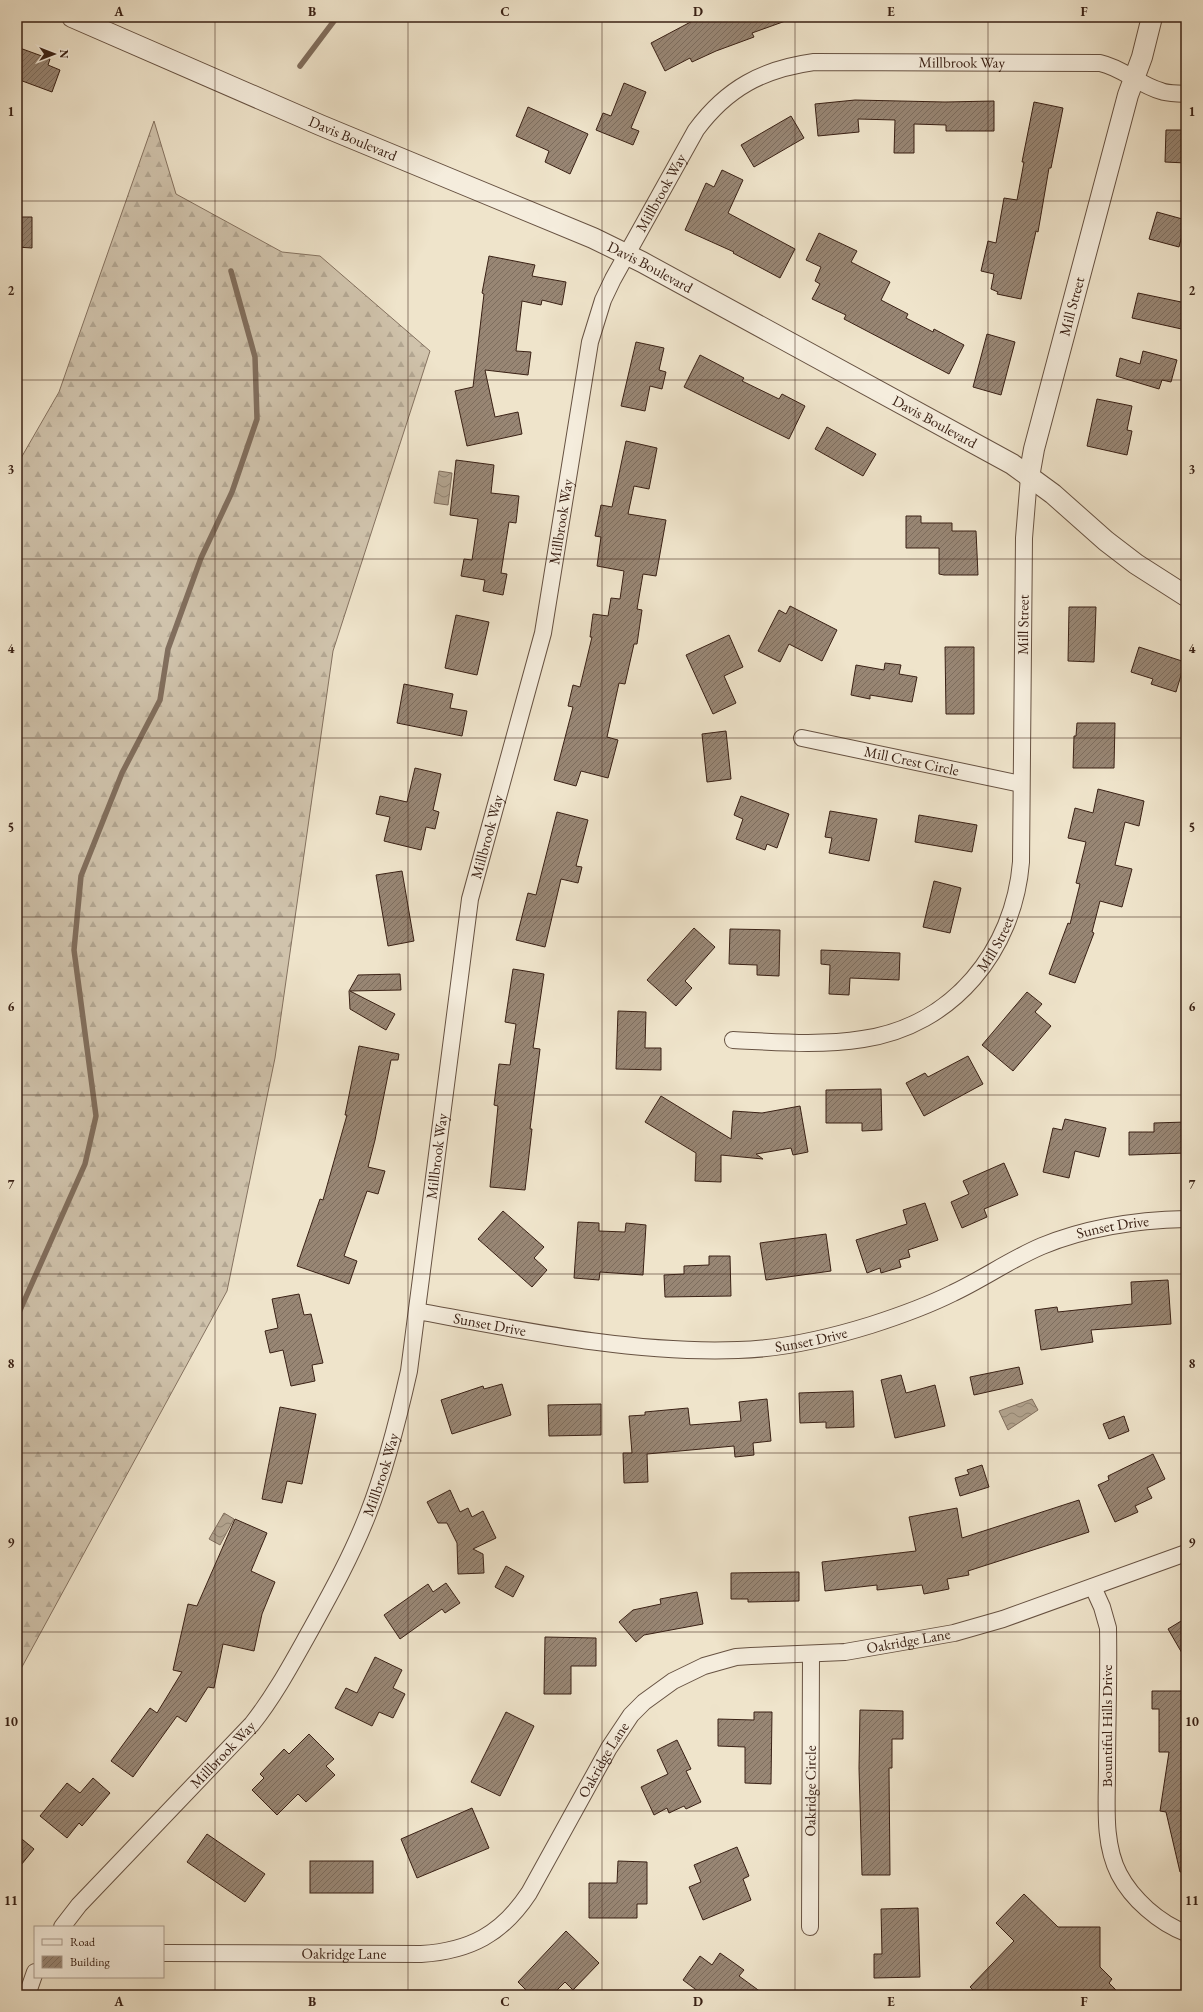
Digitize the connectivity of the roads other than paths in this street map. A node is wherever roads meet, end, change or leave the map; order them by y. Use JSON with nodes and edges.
{"nodes":[{"id":1,"x":72,"y":17,"type":"edge"},
{"id":2,"x":1152,"y":17,"type":"edge"},
{"id":3,"x":1135,"y":77,"type":"junction"},
{"id":4,"x":1186,"y":94,"type":"edge"},
{"id":5,"x":626,"y":254,"type":"junction"},
{"id":6,"x":1030,"y":477,"type":"junction"},
{"id":7,"x":1186,"y":596,"type":"edge"},
{"id":8,"x":802,"y":738,"type":"dead end"},
{"id":9,"x":1021,"y":784,"type":"junction"},
{"id":10,"x":733,"y":1040,"type":"dead end"},
{"id":11,"x":1186,"y":1219,"type":"edge"},
{"id":12,"x":417,"y":1311,"type":"junction"},
{"id":13,"x":1186,"y":1552,"type":"edge"},
{"id":14,"x":1093,"y":1587,"type":"junction"},
{"id":15,"x":811,"y":1655,"type":"junction"},
{"id":16,"x":63,"y":1926,"type":"edge"},
{"id":17,"x":810,"y":1927,"type":"dead end"},
{"id":18,"x":1186,"y":1933,"type":"edge"},
{"id":19,"x":164,"y":1953,"type":"edge"},
{"id":20,"x":34,"y":1975,"type":"edge"},
{"id":21,"x":27,"y":1995,"type":"edge"}],
"edges":[{"from":1,"to":5,"type":"street","name":"Davis Boulevard"},
{"from":2,"to":3,"type":"street","name":"Mill Street"},
{"from":3,"to":4,"type":"street","name":"Millbrook Way"},
{"from":3,"to":5,"type":"street","name":"Millbrook Way"},
{"from":3,"to":6,"type":"street","name":"Mill Street"},
{"from":5,"to":6,"type":"street","name":"Davis Boulevard"},
{"from":5,"to":12,"type":"street","name":"Millbrook Way"},
{"from":6,"to":7,"type":"street","name":"Davis Boulevard"},
{"from":6,"to":9,"type":"street","name":"Mill Street"},
{"from":8,"to":9,"type":"street","name":"Mill Crest Circle"},
{"from":9,"to":10,"type":"street","name":"Mill Street"},
{"from":11,"to":12,"type":"street","name":"Sunset Drive"},
{"from":12,"to":16,"type":"street","name":"Millbrook Way"},
{"from":13,"to":14,"type":"street"},
{"from":14,"to":15,"type":"street","name":"Oakridge Lane"},
{"from":14,"to":18,"type":"street","name":"Bountiful Hills Drive"},
{"from":15,"to":17,"type":"street","name":"Oakridge Circle"},
{"from":15,"to":19,"type":"street","name":"Oakridge Lane"},
{"from":20,"to":21,"type":"street"}]}
